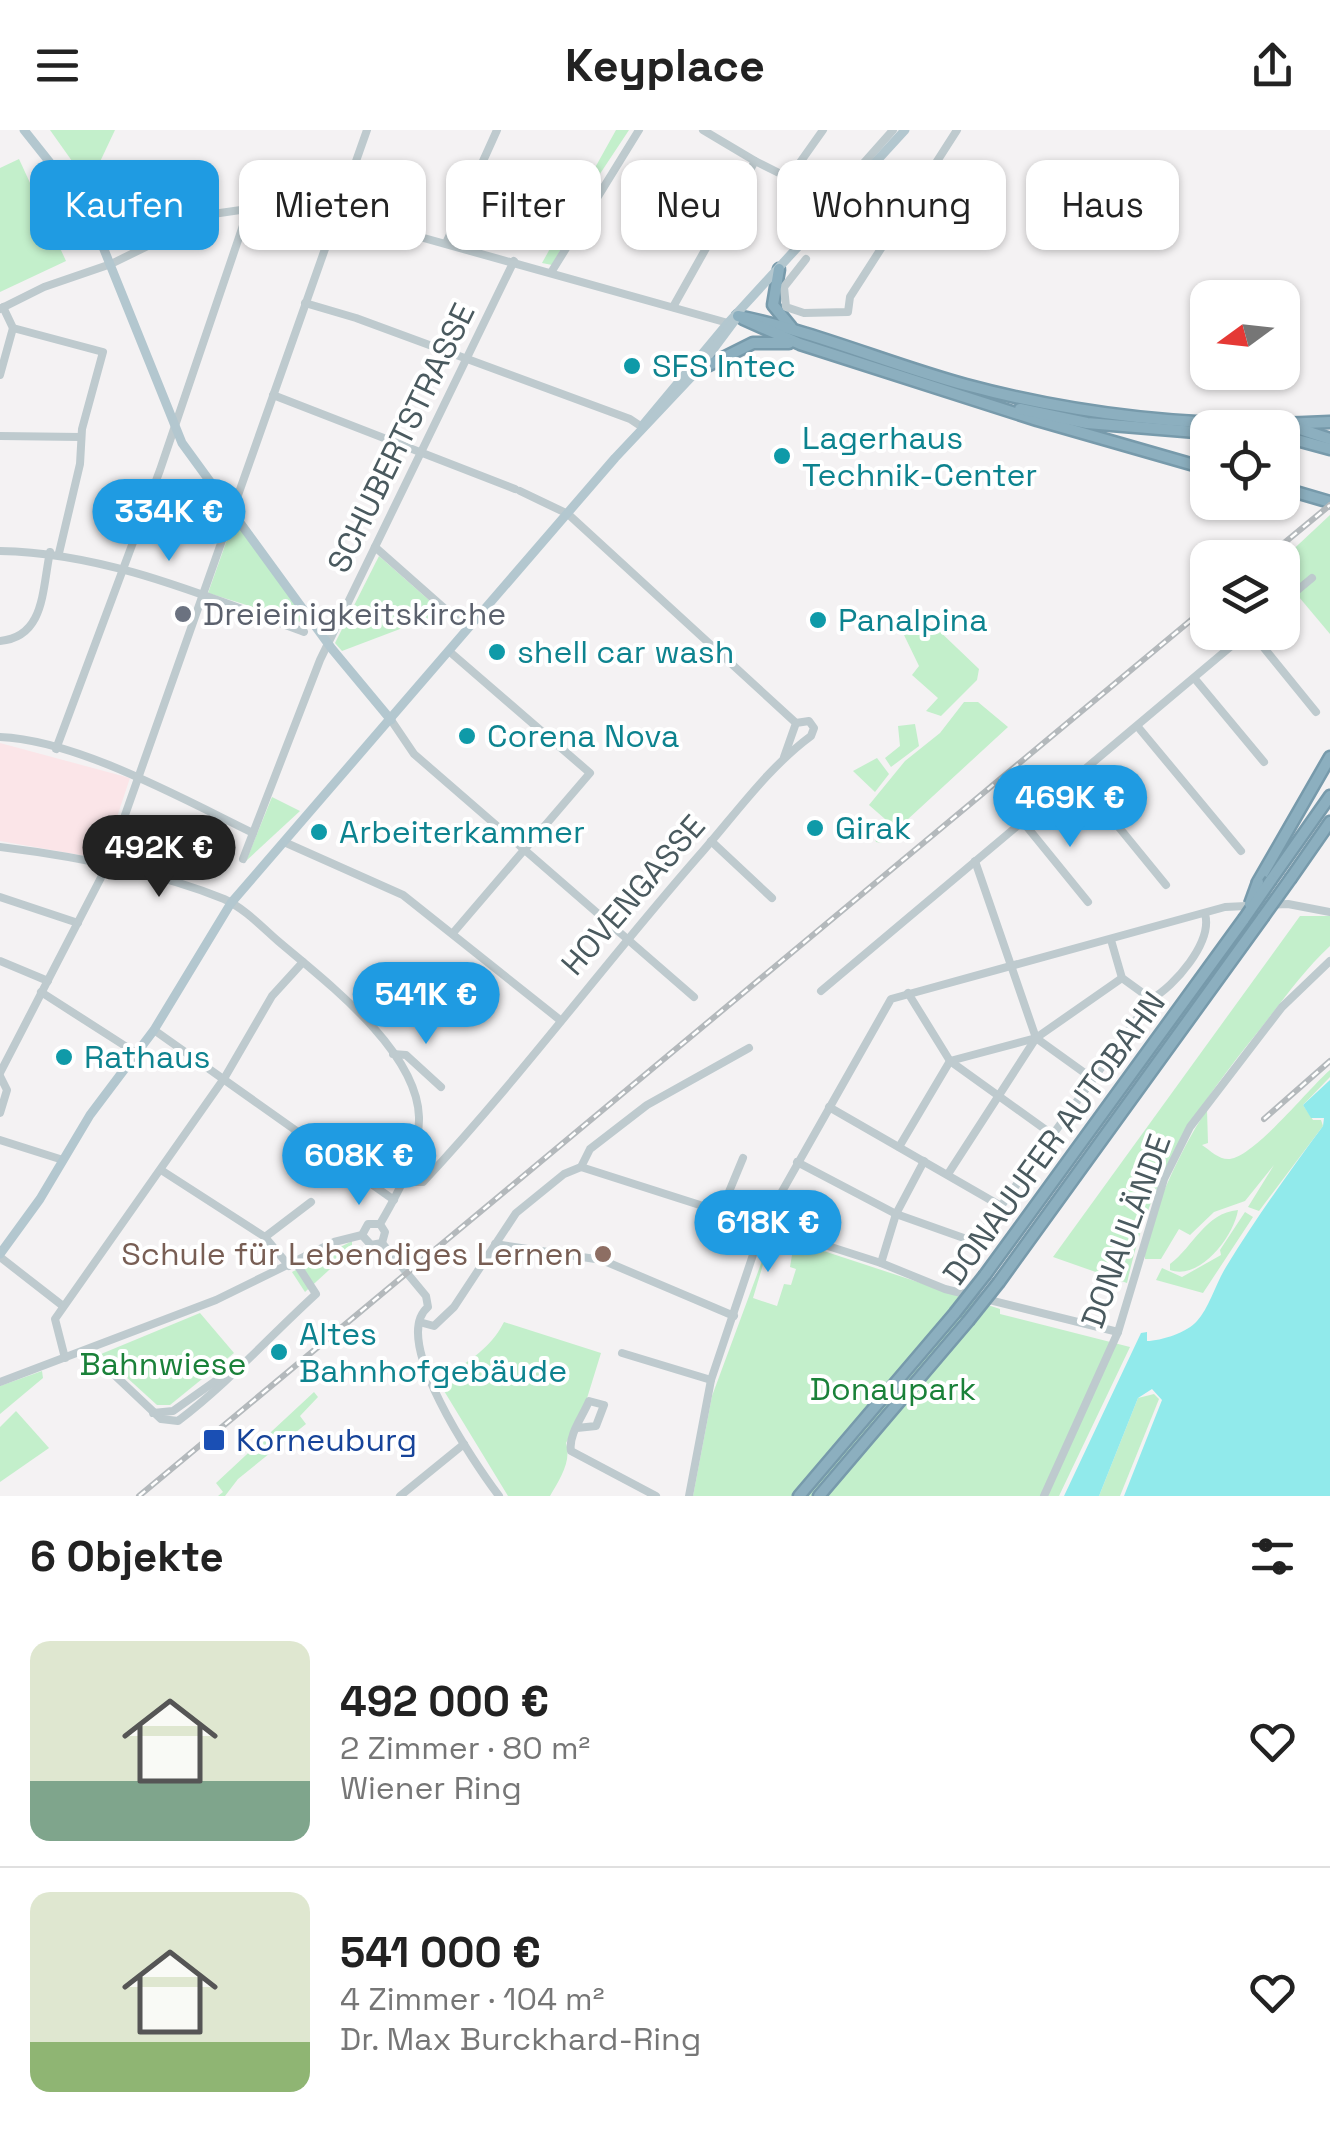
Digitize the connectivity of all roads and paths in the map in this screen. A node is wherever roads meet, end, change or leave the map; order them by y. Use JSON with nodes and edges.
{"nodes":[{"id":1,"x":24,"y":130,"type":"edge"},
{"id":2,"x":367,"y":130,"type":"edge"},
{"id":3,"x":497,"y":130,"type":"edge"},
{"id":4,"x":639,"y":130,"type":"edge"},
{"id":5,"x":703,"y":130,"type":"edge"},
{"id":6,"x":822,"y":130,"type":"edge"},
{"id":7,"x":957,"y":130,"type":"edge"},
{"id":8,"x":900,"y":131,"type":"edge"},
{"id":9,"x":357,"y":160,"type":"edge"},
{"id":10,"x":483,"y":160,"type":"edge"},
{"id":11,"x":754,"y":160,"type":"edge"},
{"id":12,"x":757,"y":162,"type":"edge"},
{"id":13,"x":239,"y":208,"type":"edge"},
{"id":14,"x":239,"y":237,"type":"edge"},
{"id":15,"x":325,"y":250,"type":"edge"},
{"id":16,"x":477,"y":250,"type":"edge"},
{"id":17,"x":705,"y":250,"type":"edge"},
{"id":18,"x":806,"y":258,"type":"dead end"},
{"id":19,"x":514,"y":261,"type":"junction"},
{"id":20,"x":111,"y":264,"type":"junction"},
{"id":21,"x":779,"y":269,"type":"junction"},
{"id":22,"x":552,"y":271,"type":"junction"},
{"id":23,"x":305,"y":304,"type":"junction"},
{"id":24,"x":673,"y":307,"type":"junction"},
{"id":25,"x":2,"y":308,"type":"edge"},
{"id":26,"x":729,"y":319,"type":"junction"},
{"id":27,"x":13,"y":328,"type":"junction"},
{"id":28,"x":796,"y":330,"type":"junction"},
{"id":29,"x":800,"y":344,"type":"junction"},
{"id":30,"x":468,"y":361,"type":"junction"},
{"id":31,"x":697,"y":370,"type":"junction"},
{"id":32,"x":0,"y":375,"type":"edge"},
{"id":33,"x":273,"y":395,"type":"junction"},
{"id":34,"x":994,"y":405,"type":"junction"},
{"id":35,"x":1190,"y":421,"type":"edge"},
{"id":36,"x":1330,"y":422,"type":"edge"},
{"id":37,"x":642,"y":427,"type":"junction"},
{"id":38,"x":174,"y":428,"type":"junction"},
{"id":39,"x":1300,"y":429,"type":"edge"},
{"id":40,"x":1190,"y":431,"type":"edge"},
{"id":41,"x":1300,"y":435,"type":"edge"},
{"id":42,"x":0,"y":436,"type":"edge"},
{"id":43,"x":81,"y":437,"type":"junction"},
{"id":44,"x":1300,"y":438,"type":"edge"},
{"id":45,"x":1330,"y":439,"type":"edge"},
{"id":46,"x":1330,"y":449,"type":"edge"},
{"id":47,"x":423,"y":452,"type":"junction"},
{"id":48,"x":1190,"y":464,"type":"edge"},
{"id":49,"x":1300,"y":492,"type":"edge"},
{"id":50,"x":1330,"y":502,"type":"edge"},
{"id":51,"x":234,"y":509,"type":"junction"},
{"id":52,"x":568,"y":514,"type":"junction"},
{"id":53,"x":376,"y":547,"type":"junction"},
{"id":54,"x":0,"y":551,"type":"edge"},
{"id":55,"x":55,"y":553,"type":"junction"},
{"id":56,"x":124,"y":569,"type":"junction"},
{"id":57,"x":1312,"y":578,"type":"dead end"},
{"id":58,"x":1300,"y":588,"type":"edge"},
{"id":59,"x":203,"y":596,"type":"junction"},
{"id":60,"x":461,"y":623,"type":"dead end"},
{"id":61,"x":304,"y":632,"type":"dead end"},
{"id":62,"x":0,"y":642,"type":"edge"},
{"id":63,"x":328,"y":644,"type":"junction"},
{"id":64,"x":1229,"y":650,"type":"edge"},
{"id":65,"x":1265,"y":650,"type":"edge"},
{"id":66,"x":450,"y":652,"type":"junction"},
{"id":67,"x":1195,"y":679,"type":"junction"},
{"id":68,"x":1316,"y":712,"type":"dead end"},
{"id":69,"x":391,"y":720,"type":"junction"},
{"id":70,"x":796,"y":723,"type":"junction"},
{"id":71,"x":1138,"y":727,"type":"junction"},
{"id":72,"x":796,"y":734,"type":"junction"},
{"id":73,"x":0,"y":737,"type":"edge"},
{"id":74,"x":806,"y":738,"type":"junction"},
{"id":75,"x":56,"y":748,"type":"junction"},
{"id":76,"x":1330,"y":757,"type":"edge"},
{"id":77,"x":1264,"y":762,"type":"dead end"},
{"id":78,"x":780,"y":763,"type":"junction"},
{"id":79,"x":1077,"y":776,"type":"junction"},
{"id":80,"x":138,"y":778,"type":"junction"},
{"id":81,"x":1330,"y":796,"type":"edge"},
{"id":82,"x":1022,"y":822,"type":"junction"},
{"id":83,"x":1330,"y":822,"type":"edge"},
{"id":84,"x":253,"y":833,"type":"junction"},
{"id":85,"x":284,"y":842,"type":"junction"},
{"id":86,"x":712,"y":842,"type":"junction"},
{"id":87,"x":0,"y":847,"type":"edge"},
{"id":88,"x":1242,"y":851,"type":"dead end"},
{"id":89,"x":525,"y":854,"type":"junction"},
{"id":90,"x":244,"y":858,"type":"dead end"},
{"id":91,"x":975,"y":861,"type":"junction"},
{"id":92,"x":107,"y":866,"type":"junction"},
{"id":93,"x":1166,"y":886,"type":"dead end"},
{"id":94,"x":0,"y":897,"type":"edge"},
{"id":95,"x":772,"y":898,"type":"dead end"},
{"id":96,"x":1088,"y":902,"type":"dead end"},
{"id":97,"x":231,"y":903,"type":"junction"},
{"id":98,"x":1330,"y":912,"type":"edge"},
{"id":99,"x":1206,"y":914,"type":"junction"},
{"id":100,"x":1244,"y":919,"type":"junction"},
{"id":101,"x":78,"y":923,"type":"junction"},
{"id":102,"x":454,"y":933,"type":"junction"},
{"id":103,"x":625,"y":939,"type":"junction"},
{"id":104,"x":1111,"y":940,"type":"junction"},
{"id":105,"x":1330,"y":961,"type":"edge"},
{"id":106,"x":0,"y":962,"type":"edge"},
{"id":107,"x":303,"y":962,"type":"junction"},
{"id":108,"x":1012,"y":967,"type":"junction"},
{"id":109,"x":1122,"y":978,"type":"junction"},
{"id":110,"x":48,"y":981,"type":"junction"},
{"id":111,"x":821,"y":991,"type":"dead end"},
{"id":112,"x":42,"y":992,"type":"junction"},
{"id":113,"x":908,"y":992,"type":"junction"},
{"id":114,"x":694,"y":998,"type":"dead end"},
{"id":115,"x":1151,"y":999,"type":"junction"},
{"id":116,"x":560,"y":1020,"type":"junction"},
{"id":117,"x":154,"y":1030,"type":"junction"},
{"id":118,"x":1036,"y":1038,"type":"junction"},
{"id":119,"x":749,"y":1048,"type":"dead end"},
{"id":120,"x":136,"y":1053,"type":"junction"},
{"id":121,"x":393,"y":1054,"type":"junction"},
{"id":122,"x":950,"y":1061,"type":"junction"},
{"id":123,"x":0,"y":1074,"type":"edge"},
{"id":124,"x":225,"y":1078,"type":"junction"},
{"id":125,"x":1093,"y":1079,"type":"junction"},
{"id":126,"x":442,"y":1087,"type":"dead end"},
{"id":127,"x":999,"y":1095,"type":"junction"},
{"id":128,"x":829,"y":1107,"type":"junction"},
{"id":129,"x":0,"y":1113,"type":"edge"},
{"id":130,"x":1052,"y":1135,"type":"junction"},
{"id":131,"x":0,"y":1140,"type":"edge"},
{"id":132,"x":899,"y":1147,"type":"junction"},
{"id":133,"x":744,"y":1158,"type":"dead end"},
{"id":134,"x":63,"y":1160,"type":"junction"},
{"id":135,"x":924,"y":1161,"type":"junction"},
{"id":136,"x":797,"y":1162,"type":"junction"},
{"id":137,"x":580,"y":1167,"type":"junction"},
{"id":138,"x":161,"y":1170,"type":"junction"},
{"id":139,"x":948,"y":1174,"type":"junction"},
{"id":140,"x":402,"y":1182,"type":"junction"},
{"id":141,"x":390,"y":1198,"type":"junction"},
{"id":142,"x":311,"y":1202,"type":"dead end"},
{"id":143,"x":1001,"y":1206,"type":"junction"},
{"id":144,"x":721,"y":1211,"type":"junction"},
{"id":145,"x":896,"y":1214,"type":"junction"},
{"id":146,"x":380,"y":1224,"type":"junction"},
{"id":147,"x":764,"y":1224,"type":"junction"},
{"id":148,"x":362,"y":1234,"type":"junction"},
{"id":149,"x":265,"y":1237,"type":"junction"},
{"id":150,"x":382,"y":1242,"type":"junction"},
{"id":151,"x":495,"y":1244,"type":"junction"},
{"id":152,"x":0,"y":1255,"type":"edge"},
{"id":153,"x":881,"y":1262,"type":"junction"},
{"id":154,"x":293,"y":1264,"type":"junction"},
{"id":155,"x":63,"y":1306,"type":"junction"},
{"id":156,"x":428,"y":1306,"type":"junction"},
{"id":157,"x":440,"y":1316,"type":"junction"},
{"id":158,"x":734,"y":1316,"type":"junction"},
{"id":159,"x":422,"y":1323,"type":"junction"},
{"id":160,"x":1118,"y":1332,"type":"junction"},
{"id":161,"x":88,"y":1350,"type":"junction"},
{"id":162,"x":622,"y":1352,"type":"dead end"},
{"id":163,"x":65,"y":1358,"type":"junction"},
{"id":164,"x":711,"y":1380,"type":"junction"},
{"id":165,"x":0,"y":1382,"type":"edge"},
{"id":166,"x":577,"y":1428,"type":"dead end"},
{"id":167,"x":464,"y":1444,"type":"junction"},
{"id":168,"x":400,"y":1496,"type":"edge"},
{"id":169,"x":499,"y":1496,"type":"edge"},
{"id":170,"x":656,"y":1496,"type":"edge"},
{"id":171,"x":689,"y":1496,"type":"edge"},
{"id":172,"x":799,"y":1496,"type":"edge"},
{"id":173,"x":819,"y":1496,"type":"edge"},
{"id":174,"x":1044,"y":1496,"type":"edge"}],
"edges":[{"from":1,"to":20,"type":"main road"},
{"from":2,"to":9,"type":"street"},
{"from":3,"to":10,"type":"street"},
{"from":4,"to":22,"type":"street"},
{"from":5,"to":11,"type":"street"},
{"from":6,"to":12,"type":"street"},
{"from":7,"to":18,"type":"street"},
{"from":8,"to":21,"type":"main road"},
{"from":13,"to":20,"type":"street"},
{"from":14,"to":38,"type":"street"},
{"from":15,"to":23,"type":"street"},
{"from":16,"to":19,"type":"street"},
{"from":17,"to":24,"type":"street"},
{"from":19,"to":22,"type":"street"},
{"from":19,"to":30,"type":"street","name":"SCHUBERTSTRASSE"},
{"from":20,"to":25,"type":"street"},
{"from":20,"to":38,"type":"main road"},
{"from":21,"to":26,"type":"main road"},
{"from":21,"to":28,"type":"highway"},
{"from":22,"to":24,"type":"street"},
{"from":23,"to":30,"type":"street"},
{"from":23,"to":33,"type":"street"},
{"from":24,"to":26,"type":"street"},
{"from":25,"to":27,"type":"street"},
{"from":26,"to":28,"type":"highway"},
{"from":26,"to":29,"type":"highway"},
{"from":26,"to":31,"type":"main road"},
{"from":26,"to":37,"type":"main road"},
{"from":27,"to":32,"type":"street"},
{"from":27,"to":43,"type":"street"},
{"from":28,"to":35,"type":"highway"},
{"from":29,"to":31,"type":"highway"},
{"from":29,"to":34,"type":"highway"},
{"from":30,"to":37,"type":"street"},
{"from":30,"to":47,"type":"street","name":"SCHUBERTSTRASSE"},
{"from":31,"to":37,"type":"main road"},
{"from":33,"to":47,"type":"street"},
{"from":33,"to":51,"type":"street"},
{"from":34,"to":40,"type":"highway"},
{"from":34,"to":48,"type":"highway"},
{"from":36,"to":39,"type":"highway"},
{"from":37,"to":52,"type":"main road"},
{"from":38,"to":51,"type":"main road"},
{"from":38,"to":56,"type":"street"},
{"from":41,"to":45,"type":"highway"},
{"from":42,"to":43,"type":"street"},
{"from":43,"to":55,"type":"street"},
{"from":44,"to":46,"type":"highway"},
{"from":47,"to":52,"type":"street"},
{"from":47,"to":53,"type":"street","name":"SCHUBERTSTRASSE"},
{"from":49,"to":50,"type":"highway"},
{"from":51,"to":59,"type":"street"},
{"from":51,"to":63,"type":"main road"},
{"from":52,"to":66,"type":"main road"},
{"from":52,"to":70,"type":"street"},
{"from":53,"to":60,"type":"street"},
{"from":53,"to":63,"type":"street","name":"SCHUBERTSTRASSE"},
{"from":54,"to":55,"type":"street"},
{"from":55,"to":56,"type":"street"},
{"from":55,"to":62,"type":"street"},
{"from":56,"to":59,"type":"street"},
{"from":56,"to":75,"type":"street"},
{"from":57,"to":58,"type":"street"},
{"from":59,"to":61,"type":"street"},
{"from":59,"to":80,"type":"street"},
{"from":63,"to":69,"type":"main road"},
{"from":63,"to":84,"type":"street","name":"SCHUBERTSTRASSE"},
{"from":64,"to":67,"type":"street"},
{"from":65,"to":68,"type":"street"},
{"from":66,"to":69,"type":"main road"},
{"from":66,"to":89,"type":"street"},
{"from":67,"to":71,"type":"street"},
{"from":67,"to":77,"type":"street"},
{"from":69,"to":85,"type":"main road"},
{"from":69,"to":89,"type":"street"},
{"from":70,"to":72,"type":"street"},
{"from":70,"to":74,"type":"street","name":"HOVENGASSE"},
{"from":71,"to":79,"type":"street"},
{"from":71,"to":88,"type":"street"},
{"from":72,"to":74,"type":"street"},
{"from":72,"to":78,"type":"street","name":"HOVENGASSE"},
{"from":73,"to":75,"type":"street"},
{"from":74,"to":78,"type":"street","name":"HOVENGASSE"},
{"from":75,"to":80,"type":"street"},
{"from":76,"to":100,"type":"highway","bridge":true},
{"from":78,"to":86,"type":"street","name":"HOVENGASSE"},
{"from":79,"to":82,"type":"street"},
{"from":79,"to":93,"type":"street"},
{"from":80,"to":84,"type":"street"},
{"from":80,"to":92,"type":"street"},
{"from":81,"to":100,"type":"highway","name":"DONAUUFER AUTOBAHN","bridge":true},
{"from":82,"to":91,"type":"street"},
{"from":82,"to":96,"type":"street"},
{"from":83,"to":173,"type":"highway","name":"DONAUUFER AUTOBAHN","bridge":true},
{"from":84,"to":90,"type":"street","name":"SCHUBERTSTRASSE"},
{"from":85,"to":97,"type":"main road"},
{"from":85,"to":102,"type":"street"},
{"from":86,"to":95,"type":"street"},
{"from":86,"to":103,"type":"street","name":"HOVENGASSE"},
{"from":87,"to":92,"type":"street"},
{"from":89,"to":102,"type":"street"},
{"from":89,"to":103,"type":"street"},
{"from":91,"to":108,"type":"street"},
{"from":91,"to":111,"type":"street"},
{"from":92,"to":97,"type":"street"},
{"from":92,"to":101,"type":"street"},
{"from":94,"to":101,"type":"street"},
{"from":97,"to":107,"type":"street"},
{"from":97,"to":117,"type":"main road"},
{"from":98,"to":99,"type":"street"},
{"from":99,"to":104,"type":"street"},
{"from":99,"to":115,"type":"street"},
{"from":100,"to":172,"type":"highway","name":"DONAUUFER AUTOBAHN","bridge":true},
{"from":101,"to":110,"type":"street"},
{"from":102,"to":116,"type":"street"},
{"from":103,"to":114,"type":"street"},
{"from":103,"to":116,"type":"street","name":"HOVENGASSE"},
{"from":104,"to":108,"type":"street"},
{"from":104,"to":109,"type":"street"},
{"from":105,"to":160,"type":"street","name":"DONAULÄNDE"},
{"from":106,"to":110,"type":"street"},
{"from":107,"to":121,"type":"street"},
{"from":107,"to":124,"type":"street"},
{"from":108,"to":113,"type":"street"},
{"from":108,"to":118,"type":"street"},
{"from":109,"to":115,"type":"street"},
{"from":109,"to":118,"type":"street"},
{"from":110,"to":112,"type":"street"},
{"from":112,"to":120,"type":"street"},
{"from":112,"to":123,"type":"street"},
{"from":113,"to":122,"type":"street"},
{"from":113,"to":128,"type":"street"},
{"from":115,"to":125,"type":"street"},
{"from":116,"to":140,"type":"street","name":"HOVENGASSE"},
{"from":117,"to":120,"type":"main road"},
{"from":117,"to":124,"type":"street"},
{"from":118,"to":122,"type":"street"},
{"from":118,"to":125,"type":"street"},
{"from":118,"to":127,"type":"street"},
{"from":119,"to":137,"type":"street"},
{"from":120,"to":134,"type":"main road"},
{"from":121,"to":126,"type":"street"},
{"from":121,"to":140,"type":"street"},
{"from":122,"to":127,"type":"street"},
{"from":122,"to":132,"type":"street"},
{"from":123,"to":129,"type":"street"},
{"from":124,"to":138,"type":"street"},
{"from":124,"to":141,"type":"street"},
{"from":125,"to":130,"type":"street"},
{"from":127,"to":130,"type":"street"},
{"from":127,"to":139,"type":"street"},
{"from":128,"to":132,"type":"street"},
{"from":128,"to":136,"type":"street"},
{"from":130,"to":143,"type":"street"},
{"from":131,"to":134,"type":"street"},
{"from":132,"to":135,"type":"street"},
{"from":133,"to":144,"type":"street"},
{"from":134,"to":152,"type":"main road"},
{"from":135,"to":139,"type":"street"},
{"from":135,"to":145,"type":"street"},
{"from":136,"to":145,"type":"street"},
{"from":136,"to":147,"type":"street"},
{"from":137,"to":144,"type":"street"},
{"from":137,"to":151,"type":"street"},
{"from":138,"to":149,"type":"street"},
{"from":138,"to":155,"type":"street"},
{"from":139,"to":143,"type":"street"},
{"from":140,"to":141,"type":"street"},
{"from":141,"to":146,"type":"street"},
{"from":142,"to":149,"type":"street"},
{"from":143,"to":145,"type":"street"},
{"from":144,"to":147,"type":"street"},
{"from":145,"to":153,"type":"street"},
{"from":146,"to":148,"type":"street"},
{"from":146,"to":150,"type":"street"},
{"from":147,"to":153,"type":"street"},
{"from":147,"to":158,"type":"street"},
{"from":148,"to":150,"type":"street"},
{"from":148,"to":154,"type":"street"},
{"from":149,"to":154,"type":"street"},
{"from":150,"to":156,"type":"street"},
{"from":151,"to":157,"type":"street"},
{"from":151,"to":158,"type":"street"},
{"from":152,"to":155,"type":"street"},
{"from":153,"to":160,"type":"street"},
{"from":154,"to":161,"type":"street"},
{"from":154,"to":161,"type":"street"},
{"from":155,"to":163,"type":"street"},
{"from":156,"to":157,"type":"street"},
{"from":156,"to":159,"type":"street"},
{"from":157,"to":159,"type":"street"},
{"from":158,"to":164,"type":"street"},
{"from":159,"to":167,"type":"street"},
{"from":160,"to":174,"type":"street","name":"DONAULÄNDE"},
{"from":161,"to":163,"type":"street"},
{"from":162,"to":164,"type":"street"},
{"from":163,"to":165,"type":"street"},
{"from":164,"to":171,"type":"street"},
{"from":166,"to":170,"type":"street"},
{"from":167,"to":168,"type":"street"},
{"from":167,"to":169,"type":"street"}]}
